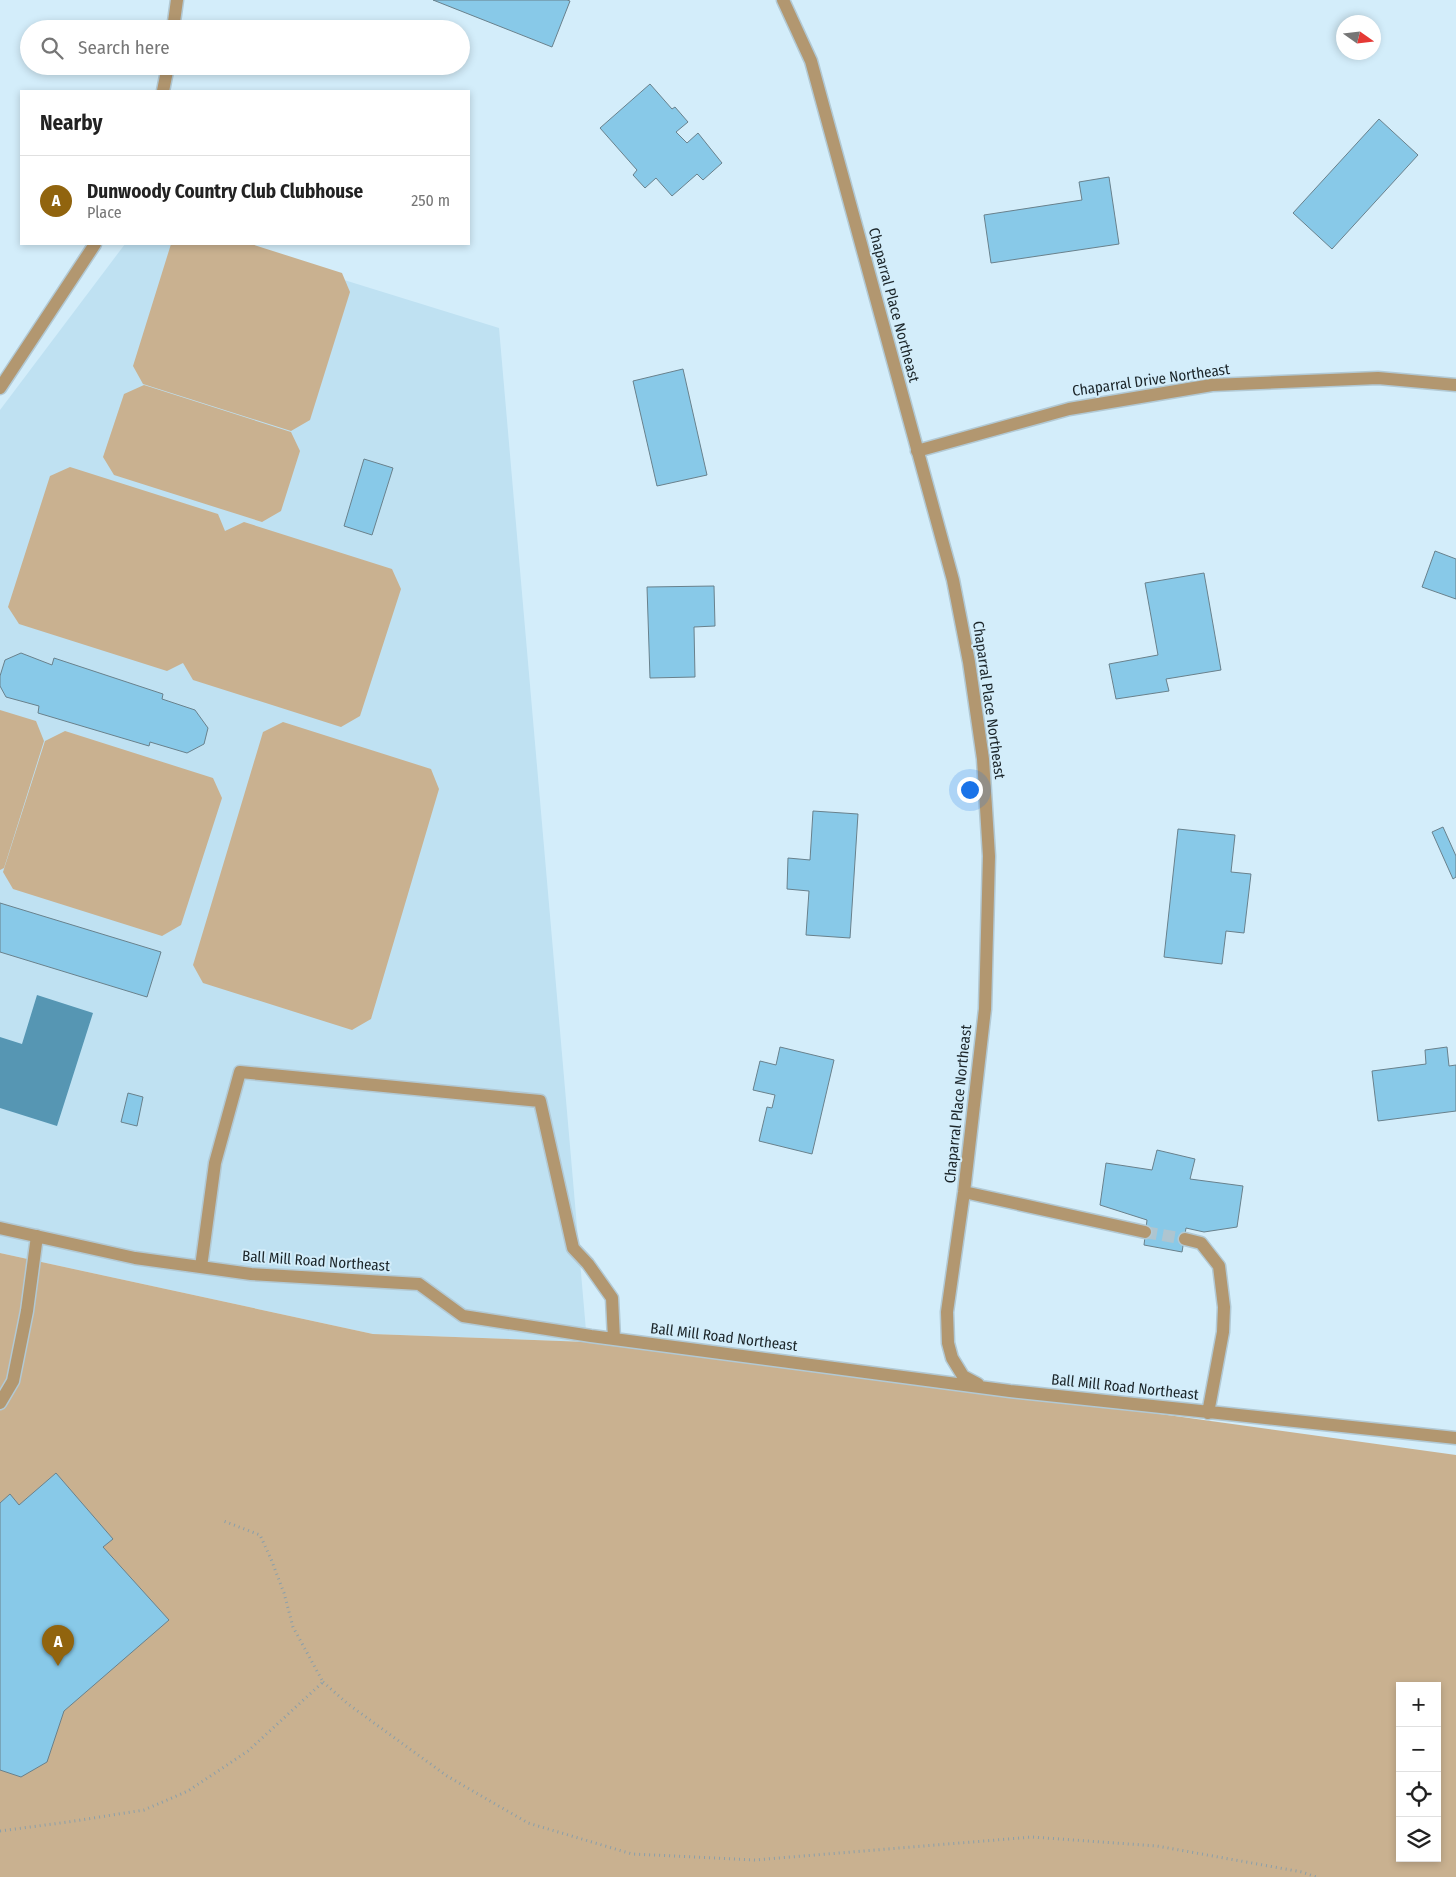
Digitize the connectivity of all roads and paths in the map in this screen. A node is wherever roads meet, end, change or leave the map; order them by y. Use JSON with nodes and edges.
{"nodes":[{"id":1,"x":177,"y":0,"type":"edge"},
{"id":2,"x":783,"y":0,"type":"edge"},
{"id":3,"x":174,"y":20,"type":"edge"},
{"id":4,"x":166,"y":75,"type":"edge"},
{"id":5,"x":162,"y":90,"type":"edge"},
{"id":6,"x":94,"y":245,"type":"edge"},
{"id":7,"x":1456,"y":385,"type":"edge"},
{"id":8,"x":0,"y":388,"type":"edge"},
{"id":9,"x":917,"y":451,"type":"junction"},
{"id":10,"x":964,"y":1192,"type":"junction"},
{"id":11,"x":0,"y":1228,"type":"edge"},
{"id":12,"x":1145,"y":1232,"type":"tunnel mouth"},
{"id":13,"x":37,"y":1236,"type":"junction"},
{"id":14,"x":1185,"y":1239,"type":"tunnel mouth"},
{"id":15,"x":201,"y":1267,"type":"junction"},
{"id":16,"x":614,"y":1339,"type":"junction"},
{"id":17,"x":1010,"y":1391,"type":"junction"},
{"id":18,"x":0,"y":1403,"type":"edge"},
{"id":19,"x":1208,"y":1413,"type":"junction"},
{"id":20,"x":1456,"y":1438,"type":"edge"},
{"id":21,"x":221,"y":1520,"type":"dead end"},
{"id":22,"x":323,"y":1682,"type":"junction"},
{"id":23,"x":0,"y":1831,"type":"edge"},
{"id":24,"x":1316,"y":1877,"type":"edge"}],
"edges":[{"from":1,"to":3,"type":"street"},
{"from":2,"to":9,"type":"street","name":"Chaparral Place Northeast"},
{"from":4,"to":5,"type":"street"},
{"from":6,"to":8,"type":"street"},
{"from":7,"to":9,"type":"street","name":"Chaparral Drive Northeast"},
{"from":9,"to":10,"type":"street","name":"Chaparral Place Northeast"},
{"from":10,"to":12,"type":"street"},
{"from":10,"to":17,"type":"street","name":"Chaparral Place Northeast"},
{"from":11,"to":13,"type":"street","name":"Ball Mill Road Northeast"},
{"from":13,"to":15,"type":"street","name":"Ball Mill Road Northeast"},
{"from":13,"to":18,"type":"street"},
{"from":14,"to":19,"type":"street"},
{"from":15,"to":16,"type":"street","name":"Ball Mill Road Northeast"},
{"from":15,"to":16,"type":"street"},
{"from":16,"to":17,"type":"street","name":"Ball Mill Road Northeast"},
{"from":17,"to":19,"type":"street","name":"Ball Mill Road Northeast"},
{"from":19,"to":20,"type":"street","name":"Ball Mill Road Northeast"},
{"from":21,"to":22,"type":"path"},
{"from":22,"to":23,"type":"path"},
{"from":22,"to":24,"type":"path"}]}
